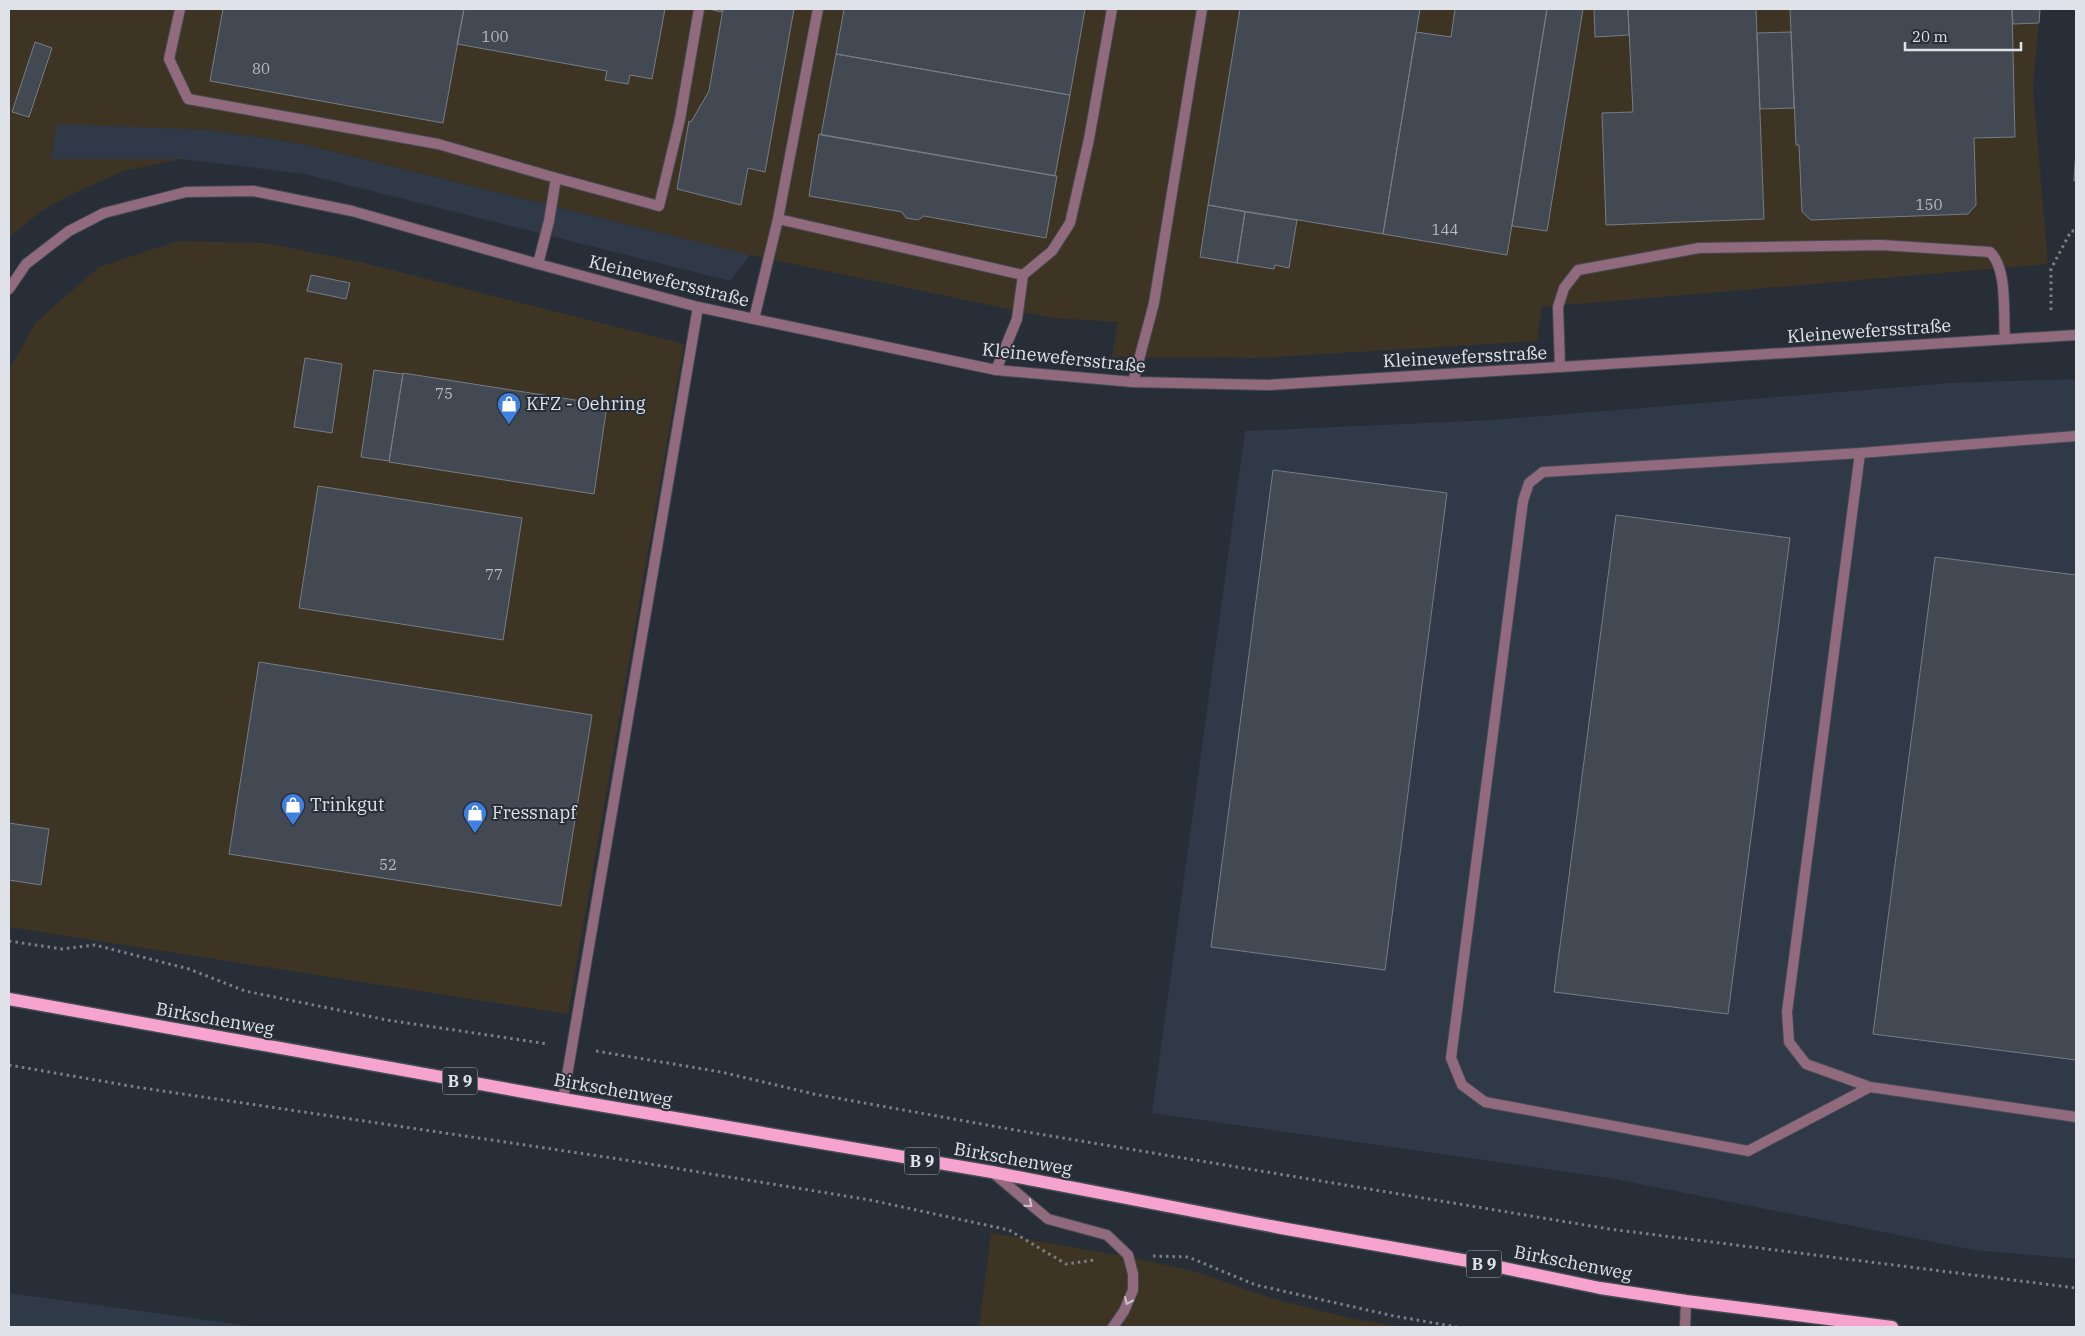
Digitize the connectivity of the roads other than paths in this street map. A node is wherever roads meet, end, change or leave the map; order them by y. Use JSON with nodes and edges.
{"nodes":[{"id":1,"x":180,"y":9,"type":"edge"},
{"id":2,"x":699,"y":9,"type":"edge"},
{"id":3,"x":818,"y":9,"type":"edge"},
{"id":4,"x":1112,"y":9,"type":"edge"},
{"id":5,"x":1202,"y":9,"type":"edge"},
{"id":6,"x":556,"y":178,"type":"junction"},
{"id":7,"x":778,"y":219,"type":"junction"},
{"id":8,"x":538,"y":264,"type":"junction"},
{"id":9,"x":1023,"y":275,"type":"junction"},
{"id":10,"x":9,"y":289,"type":"edge"},
{"id":11,"x":698,"y":307,"type":"junction"},
{"id":12,"x":754,"y":319,"type":"junction"},
{"id":13,"x":2076,"y":334,"type":"edge"},
{"id":14,"x":2004,"y":339,"type":"junction"},
{"id":15,"x":1560,"y":367,"type":"junction"},
{"id":16,"x":996,"y":370,"type":"junction"},
{"id":17,"x":1133,"y":382,"type":"junction"},
{"id":18,"x":2076,"y":436,"type":"edge"},
{"id":19,"x":1860,"y":453,"type":"junction"},
{"id":20,"x":9,"y":1000,"type":"edge"},
{"id":21,"x":1870,"y":1087,"type":"junction"},
{"id":22,"x":563,"y":1099,"type":"junction"},
{"id":23,"x":2076,"y":1117,"type":"edge"},
{"id":24,"x":992,"y":1172,"type":"junction"},
{"id":25,"x":1686,"y":1301,"type":"junction"},
{"id":26,"x":1113,"y":1327,"type":"edge"},
{"id":27,"x":1685,"y":1327,"type":"edge"},
{"id":28,"x":1892,"y":1327,"type":"edge"}],
"edges":[{"from":1,"to":6,"type":"street"},
{"from":2,"to":6,"type":"street"},
{"from":3,"to":7,"type":"street"},
{"from":4,"to":9,"type":"street"},
{"from":5,"to":17,"type":"street"},
{"from":6,"to":8,"type":"street"},
{"from":7,"to":9,"type":"street"},
{"from":7,"to":12,"type":"street"},
{"from":8,"to":10,"type":"street","name":"Kleinewefersstraße"},
{"from":8,"to":11,"type":"street","name":"Kleinewefersstraße"},
{"from":9,"to":16,"type":"street"},
{"from":11,"to":12,"type":"street","name":"Kleinewefersstraße"},
{"from":11,"to":22,"type":"street"},
{"from":12,"to":16,"type":"street","name":"Kleinewefersstraße"},
{"from":13,"to":14,"type":"street","name":"Kleinewefersstraße"},
{"from":14,"to":15,"type":"street","name":"Kleinewefersstraße"},
{"from":14,"to":15,"type":"street"},
{"from":15,"to":17,"type":"street","name":"Kleinewefersstraße"},
{"from":16,"to":17,"type":"street","name":"Kleinewefersstraße"},
{"from":18,"to":19,"type":"street"},
{"from":19,"to":21,"type":"street"},
{"from":19,"to":21,"type":"street"},
{"from":20,"to":22,"type":"main road","name":"Birkschenweg","number":"B 9"},
{"from":21,"to":23,"type":"street"},
{"from":22,"to":24,"type":"main road","name":"Birkschenweg","number":"B 9"},
{"from":24,"to":25,"type":"main road","name":"Birkschenweg","number":"B 9"},
{"from":24,"to":26,"type":"street","one_way":true},
{"from":25,"to":27,"type":"street"},
{"from":25,"to":28,"type":"main road","name":"Birkschenweg","number":"B 9"}]}
